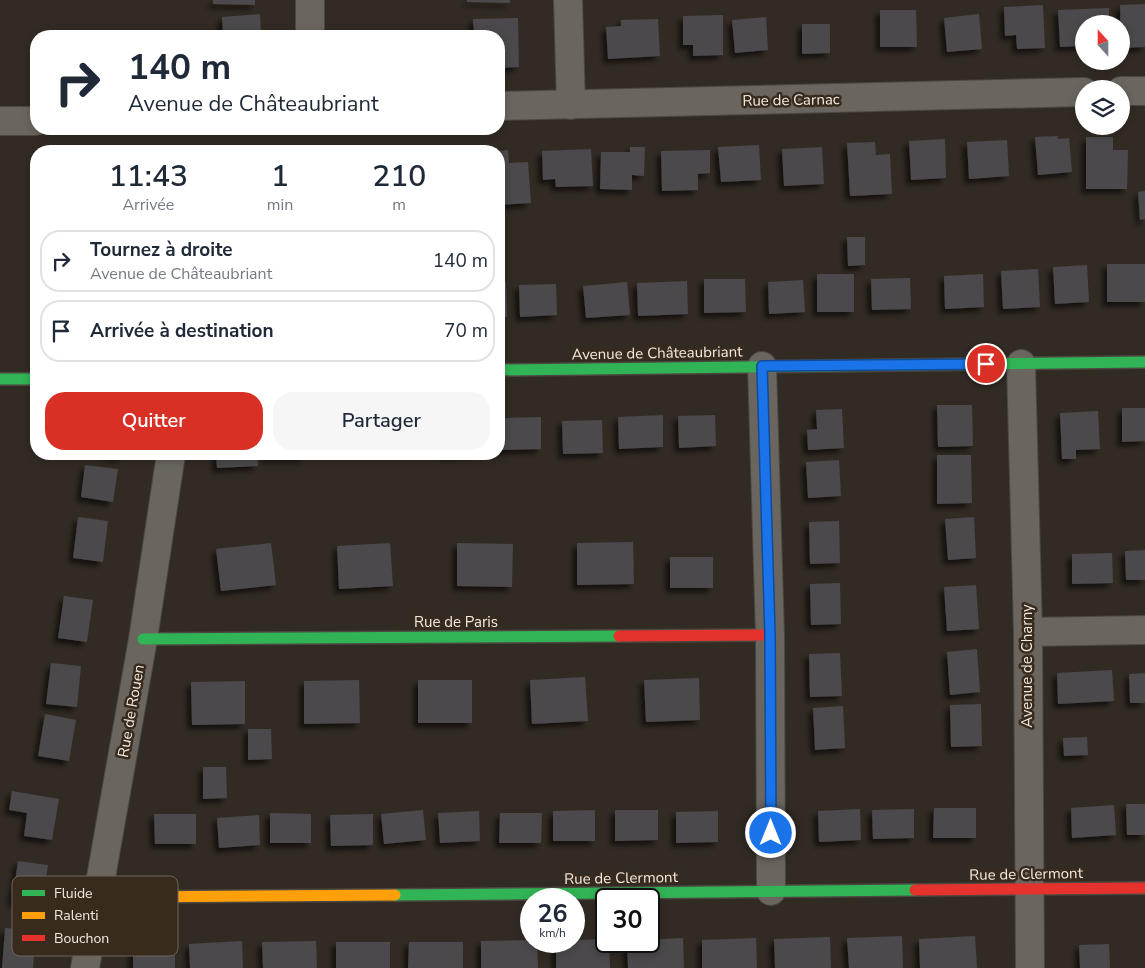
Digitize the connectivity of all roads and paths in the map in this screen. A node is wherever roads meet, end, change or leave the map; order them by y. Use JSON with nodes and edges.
{"nodes":[{"id":1,"x":310,"y":0,"type":"edge"},
{"id":2,"x":568,"y":0,"type":"edge"},
{"id":3,"x":310,"y":30,"type":"edge"},
{"id":4,"x":1130,"y":91,"type":"edge"},
{"id":5,"x":1145,"y":91,"type":"edge"},
{"id":6,"x":1075,"y":92,"type":"edge"},
{"id":7,"x":571,"y":105,"type":"junction"},
{"id":8,"x":505,"y":106,"type":"edge"},
{"id":9,"x":0,"y":121,"type":"edge"},
{"id":10,"x":30,"y":121,"type":"edge"},
{"id":11,"x":1145,"y":362,"type":"edge"},
{"id":12,"x":1021,"y":364,"type":"junction"},
{"id":13,"x":762,"y":366,"type":"junction"},
{"id":14,"x":505,"y":370,"type":"edge"},
{"id":15,"x":30,"y":378,"type":"edge"},
{"id":16,"x":0,"y":379,"type":"edge"},
{"id":17,"x":170,"y":460,"type":"edge"},
{"id":18,"x":1145,"y":630,"type":"edge"},
{"id":19,"x":1028,"y":632,"type":"junction"},
{"id":20,"x":770,"y":635,"type":"junction"},
{"id":21,"x":144,"y":638,"type":"junction"},
{"id":22,"x":101,"y":876,"type":"edge"},
{"id":23,"x":1145,"y":888,"type":"edge"},
{"id":24,"x":1028,"y":890,"type":"junction"},
{"id":25,"x":771,"y":891,"type":"junction"},
{"id":26,"x":178,"y":897,"type":"edge"},
{"id":27,"x":1030,"y":968,"type":"edge"}],
"edges":[{"from":1,"to":3,"type":"street"},
{"from":2,"to":7,"type":"street"},
{"from":4,"to":5,"type":"street"},
{"from":6,"to":7,"type":"street","name":"Rue de Carnac"},
{"from":7,"to":8,"type":"street","name":"Rue de Carnac"},
{"from":9,"to":10,"type":"street"},
{"from":11,"to":12,"type":"street","name":"Avenue de Châteaubriant"},
{"from":12,"to":13,"type":"street","name":"Avenue de Châteaubriant"},
{"from":12,"to":19,"type":"street","name":"Avenue de Charny"},
{"from":13,"to":14,"type":"street","name":"Avenue de Châteaubriant"},
{"from":13,"to":20,"type":"street"},
{"from":15,"to":16,"type":"street"},
{"from":17,"to":21,"type":"street","name":"Rue de Rouen"},
{"from":18,"to":19,"type":"street"},
{"from":19,"to":24,"type":"street","name":"Avenue de Charny"},
{"from":20,"to":21,"type":"street","name":"Rue de Paris"},
{"from":20,"to":25,"type":"street"},
{"from":21,"to":22,"type":"street","name":"Rue de Rouen"},
{"from":23,"to":24,"type":"street","name":"Rue de Clermont"},
{"from":24,"to":25,"type":"street","name":"Rue de Clermont"},
{"from":24,"to":27,"type":"street","name":"Avenue de Charny"},
{"from":25,"to":26,"type":"street","name":"Rue de Clermont"}]}
